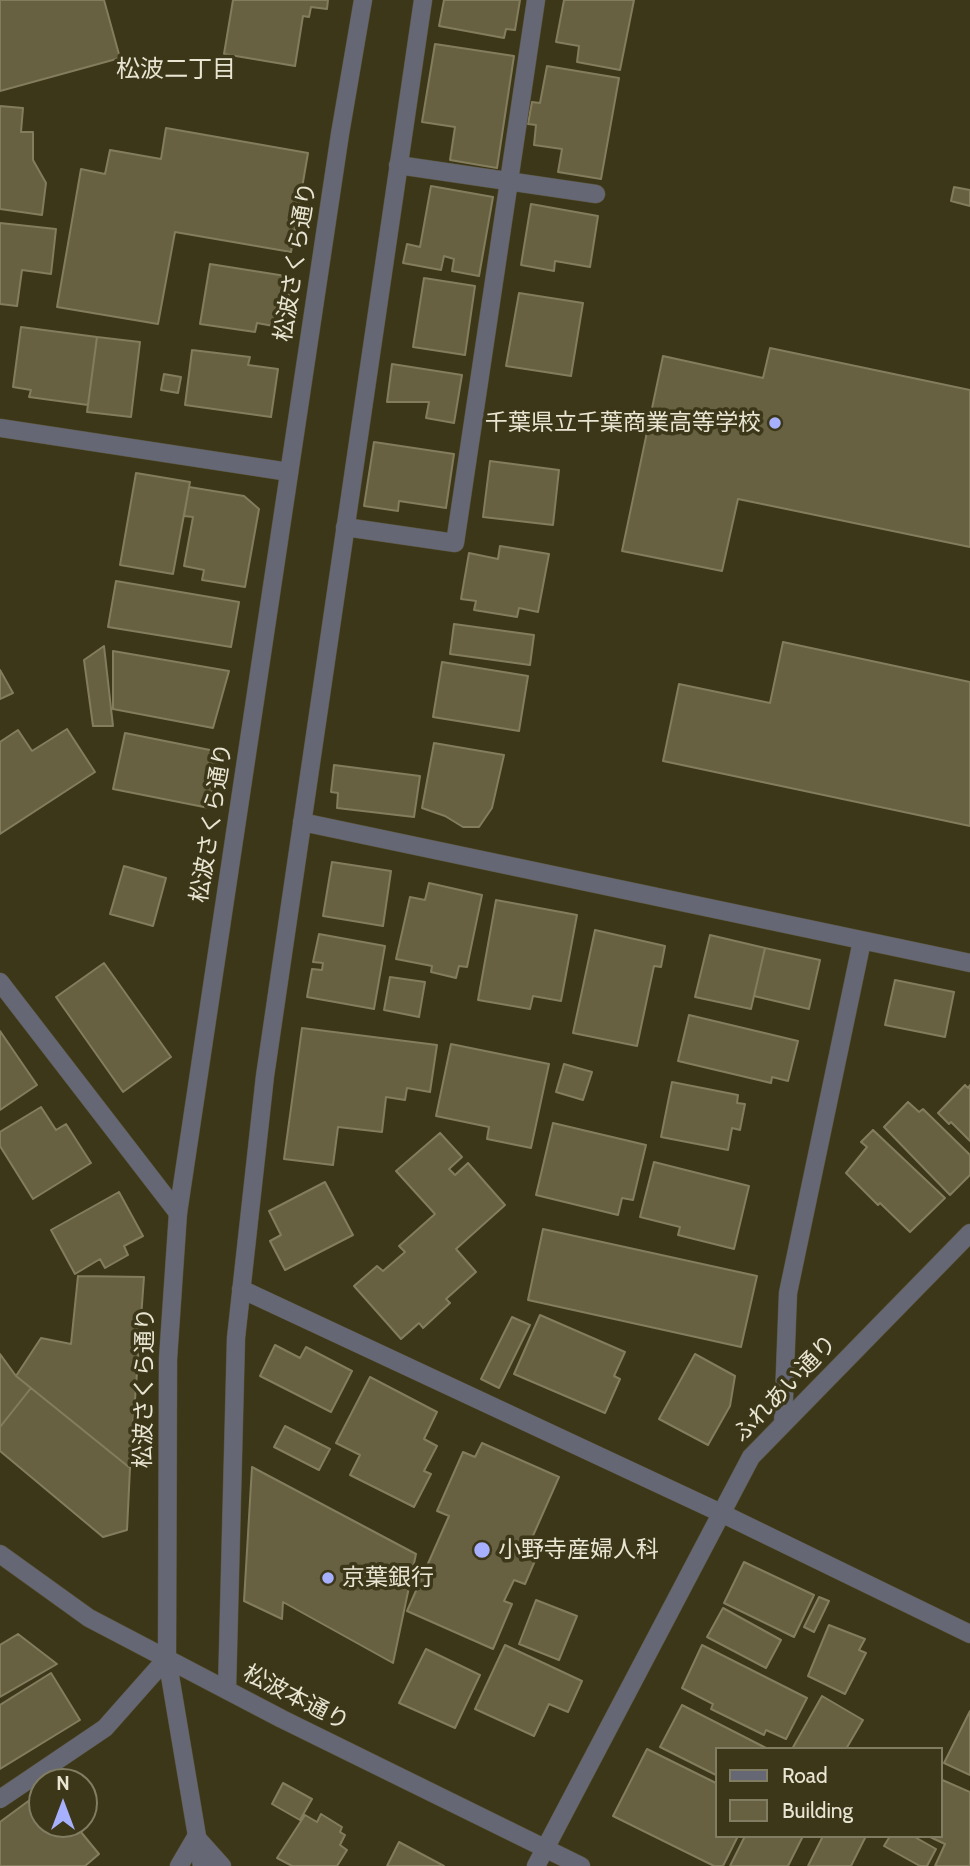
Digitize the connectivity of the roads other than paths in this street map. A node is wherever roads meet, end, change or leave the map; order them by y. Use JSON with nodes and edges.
{"nodes":[{"id":1,"x":363,"y":0,"type":"edge"},
{"id":2,"x":422,"y":0,"type":"edge"},
{"id":3,"x":536,"y":0,"type":"edge"},
{"id":4,"x":398,"y":165,"type":"junction"},
{"id":5,"x":509,"y":181,"type":"junction"},
{"id":6,"x":596,"y":194,"type":"dead end"},
{"id":7,"x":0,"y":428,"type":"edge"},
{"id":8,"x":289,"y":472,"type":"junction"},
{"id":9,"x":345,"y":527,"type":"junction"},
{"id":10,"x":302,"y":822,"type":"junction"},
{"id":11,"x":862,"y":941,"type":"junction"},
{"id":12,"x":970,"y":963,"type":"edge"},
{"id":13,"x":0,"y":982,"type":"edge"},
{"id":14,"x":178,"y":1213,"type":"junction"},
{"id":15,"x":970,"y":1233,"type":"edge"},
{"id":16,"x":240,"y":1290,"type":"junction"},
{"id":17,"x":783,"y":1424,"type":"junction"},
{"id":18,"x":721,"y":1513,"type":"junction"},
{"id":19,"x":0,"y":1554,"type":"edge"},
{"id":20,"x":970,"y":1634,"type":"edge"},
{"id":21,"x":167,"y":1658,"type":"junction"},
{"id":22,"x":227,"y":1690,"type":"junction"},
{"id":23,"x":0,"y":1799,"type":"edge"},
{"id":24,"x":196,"y":1837,"type":"junction"},
{"id":25,"x":545,"y":1848,"type":"junction"},
{"id":26,"x":179,"y":1866,"type":"edge"},
{"id":27,"x":202,"y":1866,"type":"edge"},
{"id":28,"x":222,"y":1866,"type":"edge"},
{"id":29,"x":536,"y":1866,"type":"edge"},
{"id":30,"x":581,"y":1866,"type":"edge"}],
"edges":[{"from":1,"to":8,"type":"street","name":"松波さくら通り"},
{"from":2,"to":4,"type":"street"},
{"from":3,"to":5,"type":"street"},
{"from":4,"to":5,"type":"street"},
{"from":4,"to":9,"type":"street"},
{"from":5,"to":6,"type":"street"},
{"from":5,"to":9,"type":"street"},
{"from":7,"to":8,"type":"street"},
{"from":8,"to":14,"type":"street","name":"松波さくら通り"},
{"from":9,"to":10,"type":"street"},
{"from":10,"to":11,"type":"street"},
{"from":10,"to":16,"type":"street"},
{"from":11,"to":12,"type":"street"},
{"from":11,"to":17,"type":"street"},
{"from":13,"to":14,"type":"street"},
{"from":14,"to":21,"type":"street","name":"松波さくら通り"},
{"from":15,"to":17,"type":"street","name":"ふれあい通り"},
{"from":16,"to":18,"type":"street"},
{"from":16,"to":22,"type":"street"},
{"from":17,"to":18,"type":"street","name":"ふれあい通り"},
{"from":18,"to":20,"type":"street"},
{"from":18,"to":25,"type":"street","name":"ふれあい通り"},
{"from":19,"to":21,"type":"street","name":"松波本通り"},
{"from":21,"to":22,"type":"street","name":"松波本通り"},
{"from":21,"to":23,"type":"street"},
{"from":21,"to":24,"type":"street","name":"松波さくら通り"},
{"from":22,"to":25,"type":"street","name":"松波本通り"},
{"from":24,"to":26,"type":"street"},
{"from":24,"to":27,"type":"street","name":"松波さくら通り"},
{"from":24,"to":28,"type":"street"},
{"from":25,"to":29,"type":"street","name":"ふれあい通り"},
{"from":25,"to":30,"type":"street","name":"松波本通り"}]}
